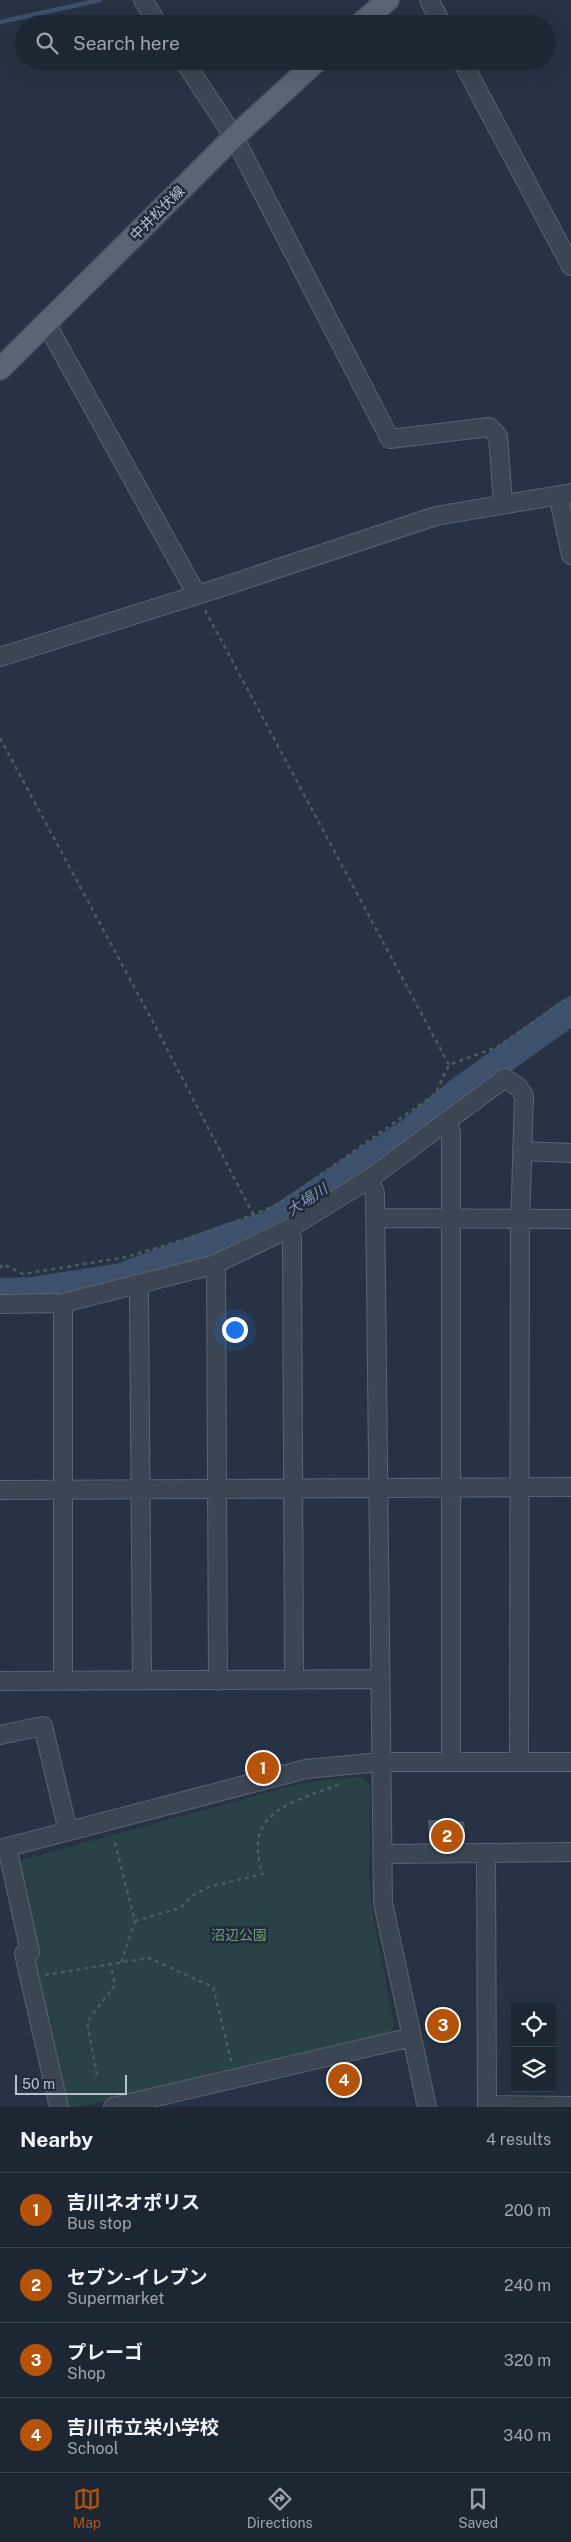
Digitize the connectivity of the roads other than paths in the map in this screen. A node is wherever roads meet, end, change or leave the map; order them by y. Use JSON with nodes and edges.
{"nodes":[{"id":1,"x":143,"y":0,"type":"edge"},
{"id":2,"x":388,"y":0,"type":"edge"},
{"id":3,"x":429,"y":0,"type":"edge"},
{"id":4,"x":152,"y":15,"type":"edge"},
{"id":5,"x":370,"y":15,"type":"edge"},
{"id":6,"x":437,"y":15,"type":"edge"},
{"id":7,"x":190,"y":70,"type":"edge"},
{"id":8,"x":307,"y":70,"type":"edge"},
{"id":9,"x":467,"y":70,"type":"edge"},
{"id":10,"x":234,"y":136,"type":"junction"},
{"id":11,"x":571,"y":266,"type":"edge"},
{"id":12,"x":46,"y":323,"type":"junction"},
{"id":13,"x":0,"y":369,"type":"edge"},
{"id":14,"x":565,"y":494,"type":"edge"},
{"id":15,"x":503,"y":503,"type":"junction"},
{"id":16,"x":571,"y":554,"type":"edge"},
{"id":17,"x":197,"y":595,"type":"junction"},
{"id":18,"x":0,"y":657,"type":"edge"},
{"id":19,"x":447,"y":1122,"type":"junction"},
{"id":20,"x":522,"y":1152,"type":"junction"},
{"id":21,"x":571,"y":1153,"type":"edge"},
{"id":22,"x":369,"y":1179,"type":"junction"},
{"id":23,"x":375,"y":1218,"type":"junction"},
{"id":24,"x":520,"y":1218,"type":"junction"},
{"id":25,"x":452,"y":1219,"type":"junction"},
{"id":26,"x":571,"y":1219,"type":"edge"},
{"id":27,"x":288,"y":1230,"type":"junction"},
{"id":28,"x":213,"y":1266,"type":"junction"},
{"id":29,"x":136,"y":1284,"type":"junction"},
{"id":30,"x":63,"y":1303,"type":"junction"},
{"id":31,"x":0,"y":1304,"type":"edge"},
{"id":32,"x":452,"y":1486,"type":"junction"},
{"id":33,"x":520,"y":1486,"type":"junction"},
{"id":34,"x":571,"y":1487,"type":"edge"},
{"id":35,"x":293,"y":1488,"type":"junction"},
{"id":36,"x":379,"y":1488,"type":"junction"},
{"id":37,"x":63,"y":1489,"type":"junction"},
{"id":38,"x":140,"y":1489,"type":"junction"},
{"id":39,"x":216,"y":1489,"type":"junction"},
{"id":40,"x":0,"y":1490,"type":"edge"},
{"id":41,"x":379,"y":1679,"type":"junction"},
{"id":42,"x":63,"y":1680,"type":"junction"},
{"id":43,"x":294,"y":1680,"type":"junction"},
{"id":44,"x":0,"y":1681,"type":"edge"},
{"id":45,"x":218,"y":1681,"type":"junction"},
{"id":46,"x":142,"y":1682,"type":"junction"},
{"id":47,"x":0,"y":1735,"type":"edge"},
{"id":48,"x":451,"y":1761,"type":"junction"},
{"id":49,"x":381,"y":1762,"type":"junction"},
{"id":50,"x":518,"y":1762,"type":"junction"},
{"id":51,"x":571,"y":1762,"type":"edge"},
{"id":52,"x":68,"y":1831,"type":"junction"},
{"id":53,"x":4,"y":1848,"type":"edge"},
{"id":54,"x":571,"y":1852,"type":"edge"},
{"id":55,"x":382,"y":1854,"type":"junction"},
{"id":56,"x":486,"y":1854,"type":"junction"},
{"id":57,"x":412,"y":2037,"type":"junction"},
{"id":58,"x":488,"y":2106,"type":"edge"},
{"id":59,"x":571,"y":2106,"type":"edge"},
{"id":60,"x":59,"y":2107,"type":"edge"},
{"id":61,"x":113,"y":2107,"type":"edge"},
{"id":62,"x":427,"y":2107,"type":"edge"}],
"edges":[{"from":1,"to":4,"type":"street"},
{"from":2,"to":5,"type":"main road"},
{"from":3,"to":6,"type":"street"},
{"from":7,"to":10,"type":"street"},
{"from":8,"to":10,"type":"main road","name":"中井松伏線"},
{"from":9,"to":11,"type":"street"},
{"from":10,"to":12,"type":"main road","name":"中井松伏線"},
{"from":10,"to":15,"type":"street"},
{"from":12,"to":13,"type":"main road","name":"中井松伏線"},
{"from":12,"to":17,"type":"street"},
{"from":14,"to":15,"type":"street"},
{"from":14,"to":16,"type":"street"},
{"from":15,"to":17,"type":"street"},
{"from":17,"to":18,"type":"street"},
{"from":19,"to":20,"type":"street"},
{"from":19,"to":22,"type":"street"},
{"from":19,"to":25,"type":"street"},
{"from":20,"to":21,"type":"street"},
{"from":20,"to":24,"type":"street"},
{"from":22,"to":23,"type":"street"},
{"from":22,"to":27,"type":"street"},
{"from":23,"to":25,"type":"street"},
{"from":23,"to":36,"type":"street"},
{"from":24,"to":25,"type":"street"},
{"from":24,"to":26,"type":"street"},
{"from":24,"to":33,"type":"street"},
{"from":25,"to":32,"type":"street"},
{"from":27,"to":28,"type":"street"},
{"from":27,"to":35,"type":"street"},
{"from":28,"to":29,"type":"street"},
{"from":28,"to":39,"type":"street"},
{"from":29,"to":30,"type":"street"},
{"from":29,"to":38,"type":"street"},
{"from":30,"to":31,"type":"street"},
{"from":30,"to":37,"type":"street"},
{"from":32,"to":33,"type":"street"},
{"from":32,"to":36,"type":"street"},
{"from":32,"to":48,"type":"street"},
{"from":33,"to":34,"type":"street"},
{"from":33,"to":50,"type":"street"},
{"from":35,"to":36,"type":"street"},
{"from":35,"to":39,"type":"street"},
{"from":35,"to":43,"type":"street"},
{"from":36,"to":41,"type":"street"},
{"from":37,"to":38,"type":"street"},
{"from":37,"to":40,"type":"street"},
{"from":37,"to":42,"type":"street"},
{"from":38,"to":39,"type":"street"},
{"from":38,"to":46,"type":"street"},
{"from":39,"to":45,"type":"street"},
{"from":41,"to":43,"type":"street"},
{"from":41,"to":49,"type":"street"},
{"from":42,"to":44,"type":"street"},
{"from":42,"to":46,"type":"street"},
{"from":43,"to":45,"type":"street"},
{"from":45,"to":46,"type":"street"},
{"from":47,"to":52,"type":"street"},
{"from":48,"to":49,"type":"street"},
{"from":48,"to":50,"type":"street"},
{"from":49,"to":52,"type":"street"},
{"from":49,"to":55,"type":"street"},
{"from":50,"to":51,"type":"street"},
{"from":52,"to":53,"type":"street"},
{"from":53,"to":60,"type":"street"},
{"from":54,"to":56,"type":"street"},
{"from":55,"to":56,"type":"street"},
{"from":55,"to":57,"type":"street"},
{"from":56,"to":58,"type":"street"},
{"from":57,"to":61,"type":"street"},
{"from":57,"to":62,"type":"street"},
{"from":58,"to":59,"type":"street"}]}
